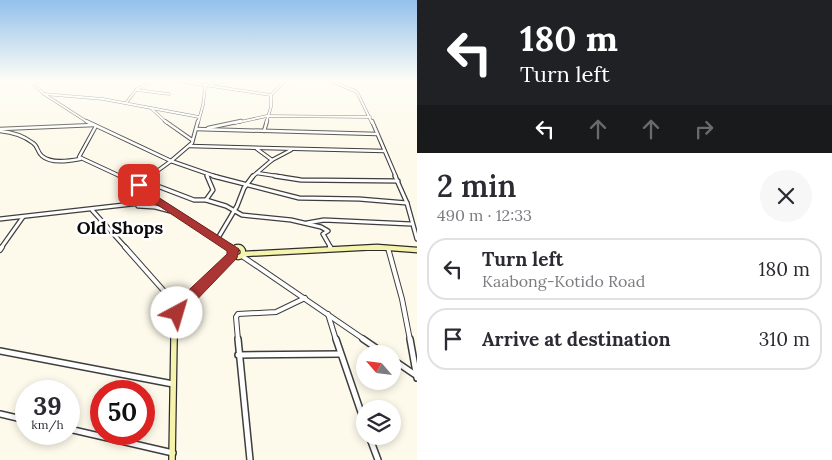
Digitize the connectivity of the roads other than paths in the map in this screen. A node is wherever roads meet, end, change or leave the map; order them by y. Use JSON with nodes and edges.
{"nodes":[{"id":1,"x":55,"y":101,"type":"edge"},
{"id":2,"x":112,"y":101,"type":"edge"},
{"id":3,"x":203,"y":101,"type":"edge"},
{"id":4,"x":271,"y":101,"type":"edge"},
{"id":5,"x":362,"y":101,"type":"edge"},
{"id":6,"x":126,"y":103,"type":"joint"},
{"id":7,"x":151,"y":108,"type":"junction"},
{"id":8,"x":267,"y":116,"type":"junction"},
{"id":9,"x":199,"y":117,"type":"junction"},
{"id":10,"x":370,"y":117,"type":"junction"},
{"id":11,"x":95,"y":126,"type":"junction"},
{"id":12,"x":196,"y":129,"type":"junction"},
{"id":13,"x":203,"y":129,"type":"junction"},
{"id":14,"x":0,"y":130,"type":"edge"},
{"id":15,"x":264,"y":131,"type":"junction"},
{"id":16,"x":377,"y":134,"type":"junction"},
{"id":17,"x":192,"y":140,"type":"junction"},
{"id":18,"x":190,"y":146,"type":"junction"},
{"id":19,"x":257,"y":148,"type":"junction"},
{"id":20,"x":292,"y":150,"type":"junction"},
{"id":21,"x":384,"y":151,"type":"junction"},
{"id":22,"x":80,"y":159,"type":"junction"},
{"id":23,"x":272,"y":160,"type":"junction"},
{"id":24,"x":171,"y":161,"type":"junction"},
{"id":25,"x":257,"y":173,"type":"junction"},
{"id":26,"x":206,"y":174,"type":"junction"},
{"id":27,"x":398,"y":181,"type":"junction"},
{"id":28,"x":247,"y":184,"type":"junction"},
{"id":29,"x":139,"y":185,"type":"junction"},
{"id":30,"x":144,"y":192,"type":"junction"},
{"id":31,"x":206,"y":200,"type":"junction"},
{"id":32,"x":160,"y":201,"type":"junction"},
{"id":33,"x":407,"y":203,"type":"junction"},
{"id":34,"x":128,"y":206,"type":"junction"},
{"id":35,"x":92,"y":210,"type":"junction"},
{"id":36,"x":233,"y":210,"type":"junction"},
{"id":37,"x":180,"y":214,"type":"junction"},
{"id":38,"x":24,"y":217,"type":"junction"},
{"id":39,"x":0,"y":219,"type":"edge"},
{"id":40,"x":304,"y":223,"type":"junction"},
{"id":41,"x":412,"y":224,"type":"junction"},
{"id":42,"x":218,"y":238,"type":"junction"},
{"id":43,"x":417,"y":238,"type":"edge"},
{"id":44,"x":388,"y":247,"type":"junction"},
{"id":45,"x":331,"y":249,"type":"junction"},
{"id":46,"x":0,"y":250,"type":"edge"},
{"id":47,"x":417,"y":250,"type":"edge"},
{"id":48,"x":233,"y":252,"type":"junction"},
{"id":49,"x":243,"y":253,"type":"junction"},
{"id":50,"x":305,"y":298,"type":"junction"},
{"id":51,"x":179,"y":308,"type":"junction"},
{"id":52,"x":328,"y":314,"type":"junction"},
{"id":53,"x":372,"y":345,"type":"edge"},
{"id":54,"x":0,"y":351,"type":"edge"},
{"id":55,"x":340,"y":354,"type":"junction"},
{"id":56,"x":238,"y":355,"type":"junction"},
{"id":57,"x":401,"y":365,"type":"edge"},
{"id":58,"x":416,"y":376,"type":"edge"},
{"id":59,"x":174,"y":384,"type":"junction"},
{"id":60,"x":356,"y":400,"type":"edge"},
{"id":61,"x":0,"y":414,"type":"edge"},
{"id":62,"x":15,"y":417,"type":"edge"},
{"id":63,"x":80,"y":432,"type":"edge"},
{"id":64,"x":372,"y":445,"type":"edge"},
{"id":65,"x":173,"y":453,"type":"junction"},
{"id":66,"x":172,"y":460,"type":"edge"},
{"id":67,"x":250,"y":460,"type":"edge"},
{"id":68,"x":378,"y":460,"type":"edge"}],
"edges":[{"from":1,"to":11,"type":"street"},
{"from":2,"to":6,"type":"street"},
{"from":3,"to":9,"type":"street"},
{"from":4,"to":8,"type":"street"},
{"from":5,"to":10,"type":"street"},
{"from":6,"to":7,"type":"street"},
{"from":7,"to":9,"type":"street"},
{"from":7,"to":17,"type":"street"},
{"from":8,"to":10,"type":"street"},
{"from":8,"to":13,"type":"street"},
{"from":8,"to":15,"type":"street"},
{"from":9,"to":12,"type":"street"},
{"from":10,"to":16,"type":"street"},
{"from":11,"to":14,"type":"street"},
{"from":11,"to":22,"type":"street"},
{"from":11,"to":24,"type":"street"},
{"from":12,"to":13,"type":"street"},
{"from":12,"to":17,"type":"street"},
{"from":13,"to":15,"type":"street"},
{"from":14,"to":22,"type":"street"},
{"from":15,"to":16,"type":"street"},
{"from":16,"to":21,"type":"street"},
{"from":17,"to":18,"type":"street"},
{"from":18,"to":19,"type":"street"},
{"from":18,"to":24,"type":"street"},
{"from":19,"to":20,"type":"street"},
{"from":19,"to":23,"type":"street"},
{"from":20,"to":21,"type":"street"},
{"from":20,"to":23,"type":"street"},
{"from":21,"to":27,"type":"street"},
{"from":22,"to":29,"type":"street"},
{"from":23,"to":25,"type":"street"},
{"from":24,"to":26,"type":"street"},
{"from":24,"to":29,"type":"street"},
{"from":25,"to":27,"type":"street"},
{"from":25,"to":28,"type":"street"},
{"from":26,"to":28,"type":"street"},
{"from":26,"to":31,"type":"street"},
{"from":27,"to":33,"type":"street"},
{"from":28,"to":33,"type":"street"},
{"from":28,"to":36,"type":"street"},
{"from":29,"to":30,"type":"street"},
{"from":30,"to":31,"type":"street"},
{"from":30,"to":32,"type":"street"},
{"from":31,"to":36,"type":"street"},
{"from":32,"to":34,"type":"street"},
{"from":32,"to":37,"type":"street"},
{"from":33,"to":41,"type":"street"},
{"from":34,"to":35,"type":"street"},
{"from":34,"to":37,"type":"street"},
{"from":35,"to":38,"type":"street"},
{"from":35,"to":51,"type":"street"},
{"from":36,"to":40,"type":"street"},
{"from":36,"to":42,"type":"street"},
{"from":37,"to":42,"type":"street"},
{"from":38,"to":39,"type":"street"},
{"from":38,"to":46,"type":"street"},
{"from":40,"to":41,"type":"street"},
{"from":40,"to":45,"type":"street"},
{"from":41,"to":43,"type":"street"},
{"from":42,"to":48,"type":"street"},
{"from":44,"to":45,"type":"main road"},
{"from":44,"to":47,"type":"main road"},
{"from":44,"to":58,"type":"street"},
{"from":45,"to":49,"type":"main road"},
{"from":48,"to":49,"type":"main road"},
{"from":48,"to":49,"type":"main road"},
{"from":48,"to":51,"type":"main road"},
{"from":49,"to":50,"type":"street"},
{"from":50,"to":52,"type":"street"},
{"from":50,"to":56,"type":"street"},
{"from":51,"to":59,"type":"main road"},
{"from":52,"to":53,"type":"street"},
{"from":52,"to":55,"type":"street"},
{"from":54,"to":59,"type":"street"},
{"from":55,"to":56,"type":"street"},
{"from":55,"to":60,"type":"street"},
{"from":56,"to":67,"type":"street"},
{"from":57,"to":58,"type":"street"},
{"from":59,"to":65,"type":"main road"},
{"from":61,"to":62,"type":"street"},
{"from":63,"to":65,"type":"street"},
{"from":64,"to":68,"type":"street"},
{"from":65,"to":66,"type":"main road"}]}
